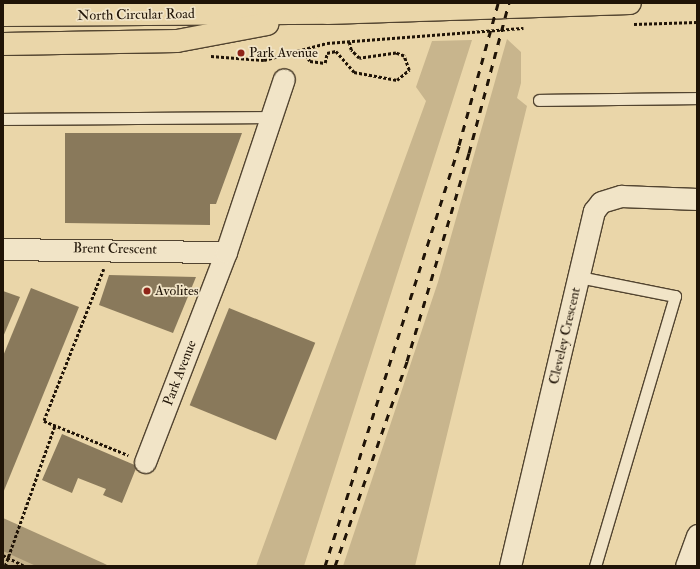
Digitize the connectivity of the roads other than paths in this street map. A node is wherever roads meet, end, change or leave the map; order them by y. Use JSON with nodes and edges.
{"nodes":[{"id":1,"x":630,"y":3,"type":"edge"},
{"id":2,"x":327,"y":13,"type":"junction"},
{"id":3,"x":3,"y":15,"type":"edge"},
{"id":4,"x":3,"y":44,"type":"edge"},
{"id":5,"x":284,"y":79,"type":"dead end"},
{"id":6,"x":697,"y":98,"type":"edge"},
{"id":7,"x":539,"y":100,"type":"dead end"},
{"id":8,"x":271,"y":117,"type":"junction"},
{"id":9,"x":3,"y":119,"type":"edge"},
{"id":10,"x":697,"y":199,"type":"edge"},
{"id":11,"x":3,"y":249,"type":"edge"},
{"id":12,"x":226,"y":252,"type":"junction"},
{"id":13,"x":579,"y":277,"type":"junction"},
{"id":14,"x":145,"y":462,"type":"road end"},
{"id":15,"x":697,"y":535,"type":"edge"},
{"id":16,"x":510,"y":566,"type":"edge"},
{"id":17,"x":595,"y":566,"type":"edge"},
{"id":18,"x":686,"y":566,"type":"edge"}],
"edges":[{"from":1,"to":2,"type":"highway","name":"North Circular Road"},
{"from":2,"to":3,"type":"highway","name":"North Circular Road"},
{"from":2,"to":4,"type":"highway"},
{"from":5,"to":8,"type":"street","name":"Park Avenue"},
{"from":6,"to":7,"type":"lane"},
{"from":8,"to":9,"type":"lane"},
{"from":8,"to":12,"type":"street","name":"Park Avenue"},
{"from":10,"to":13,"type":"street","name":"Cleveley Crescent"},
{"from":11,"to":12,"type":"street","name":"Brent Crescent"},
{"from":12,"to":14,"type":"street","name":"Park Avenue"},
{"from":13,"to":16,"type":"street","name":"Cleveley Crescent"},
{"from":13,"to":17,"type":"lane"},
{"from":15,"to":18,"type":"street"}]}
